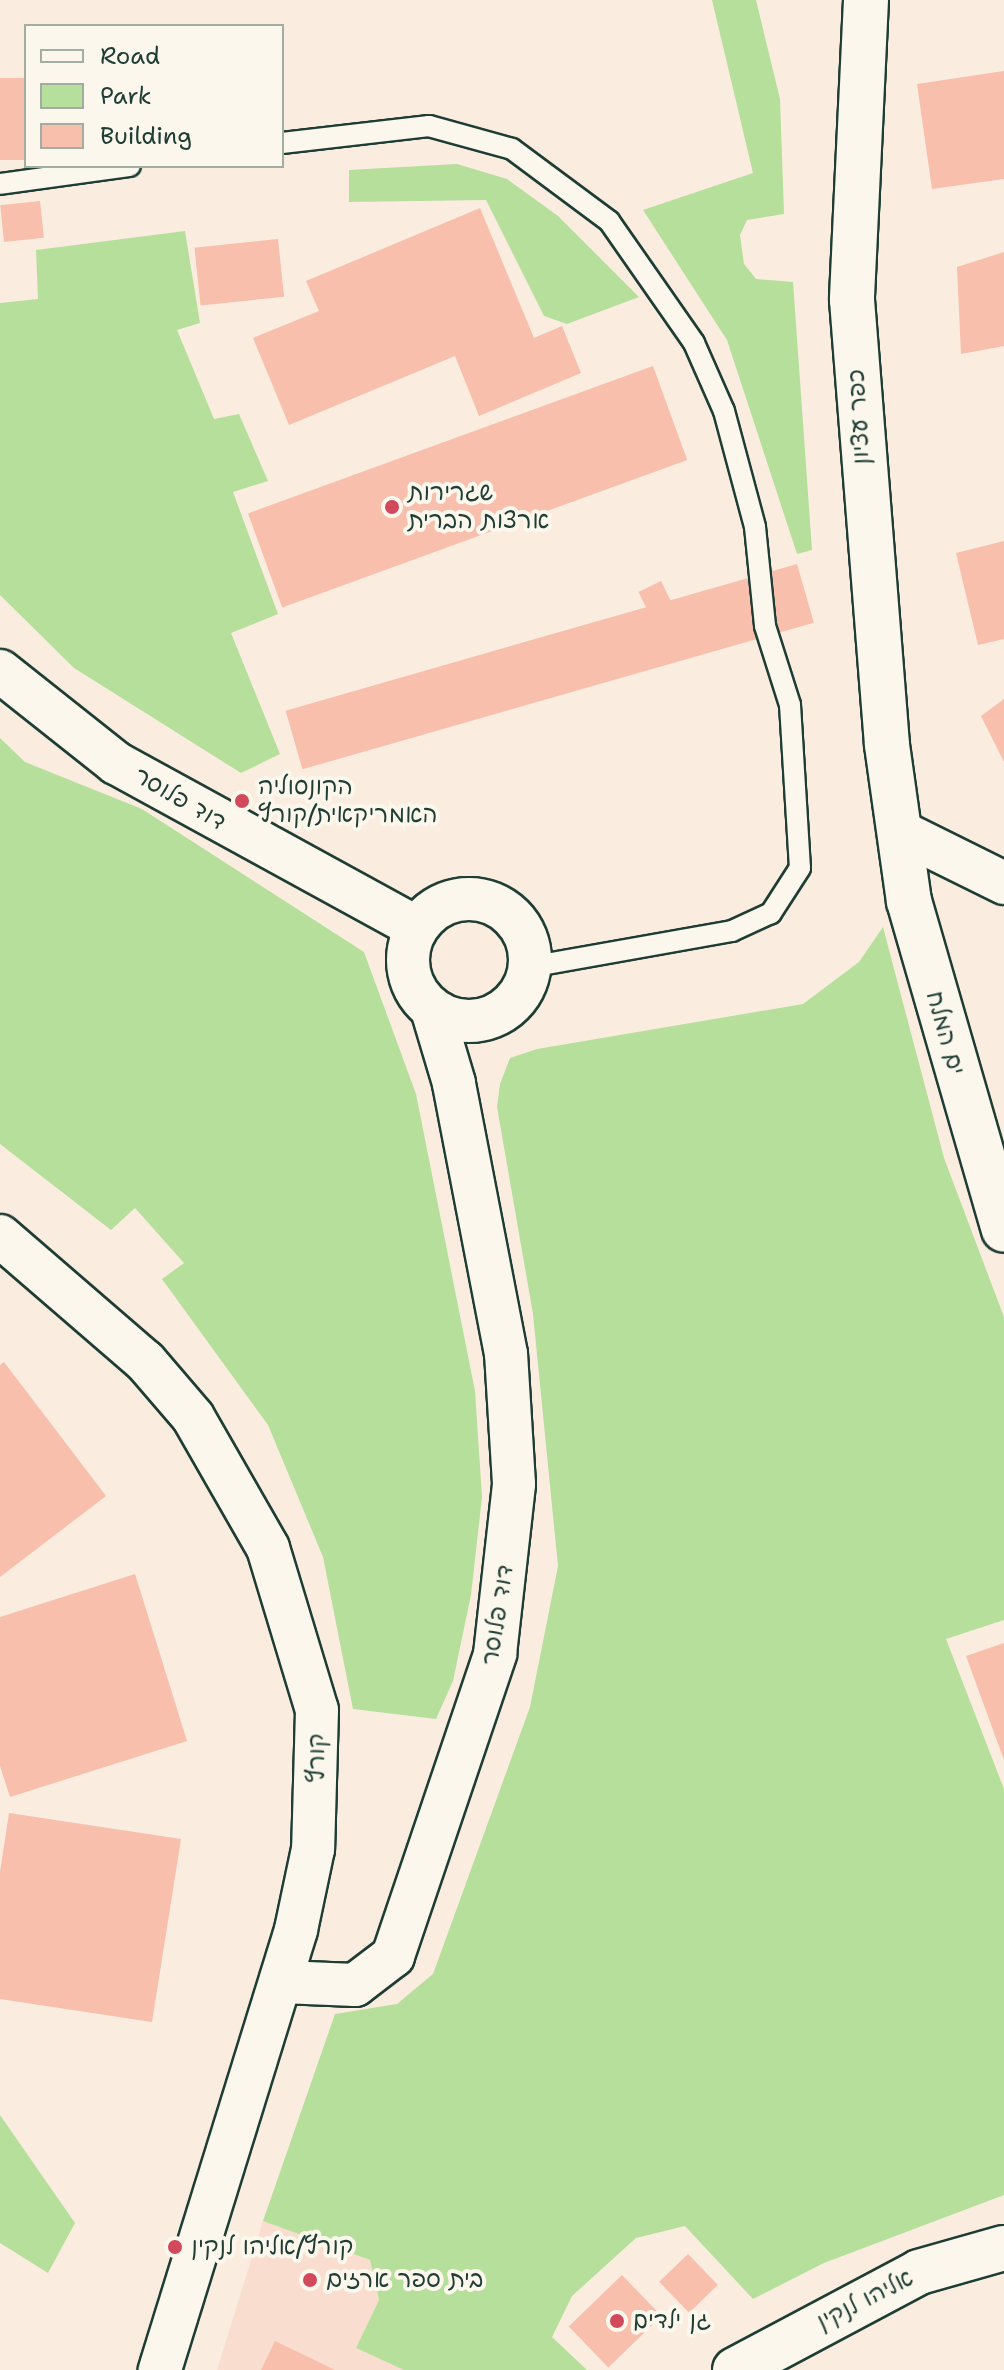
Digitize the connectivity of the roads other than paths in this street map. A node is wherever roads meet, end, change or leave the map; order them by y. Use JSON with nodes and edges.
{"nodes":[{"id":1,"x":866,"y":0,"type":"edge"},
{"id":2,"x":284,"y":143,"type":"edge"},
{"id":3,"x":116,"y":168,"type":"edge"},
{"id":4,"x":0,"y":184,"type":"edge"},
{"id":5,"x":0,"y":671,"type":"edge"},
{"id":6,"x":901,"y":832,"type":"junction"},
{"id":7,"x":1004,"y":883,"type":"edge"},
{"id":8,"x":417,"y":928,"type":"junction"},
{"id":9,"x":530,"y":967,"type":"junction"},
{"id":10,"x":432,"y":1009,"type":"junction"},
{"id":11,"x":489,"y":1018,"type":"junction"},
{"id":12,"x":464,"y":1140,"type":"junction"},
{"id":13,"x":1004,"y":1230,"type":"edge"},
{"id":14,"x":0,"y":1236,"type":"edge"},
{"id":15,"x":282,"y":1982,"type":"junction"},
{"id":16,"x":1004,"y":2248,"type":"edge"},
{"id":17,"x":160,"y":2370,"type":"edge"},
{"id":18,"x":735,"y":2370,"type":"edge"}],
"edges":[{"from":1,"to":6,"type":"street","name":"כפר עציון"},
{"from":2,"to":9,"type":"lane"},
{"from":3,"to":4,"type":"lane"},
{"from":5,"to":8,"type":"street","name":"דוד פלוסר"},
{"from":6,"to":7,"type":"street"},
{"from":6,"to":13,"type":"street","name":"ים המלח"},
{"from":8,"to":9,"type":"street"},
{"from":8,"to":10,"type":"street"},
{"from":9,"to":11,"type":"street"},
{"from":10,"to":11,"type":"street"},
{"from":10,"to":12,"type":"street","name":"דוד פלוסר"},
{"from":11,"to":12,"type":"street","name":"דוד פלוסר"},
{"from":12,"to":15,"type":"street","name":"דוד פלוסר"},
{"from":14,"to":15,"type":"street","name":"קורץ"},
{"from":15,"to":17,"type":"street","name":"קורץ"},
{"from":16,"to":18,"type":"street","name":"אליהו לנקין"}]}
